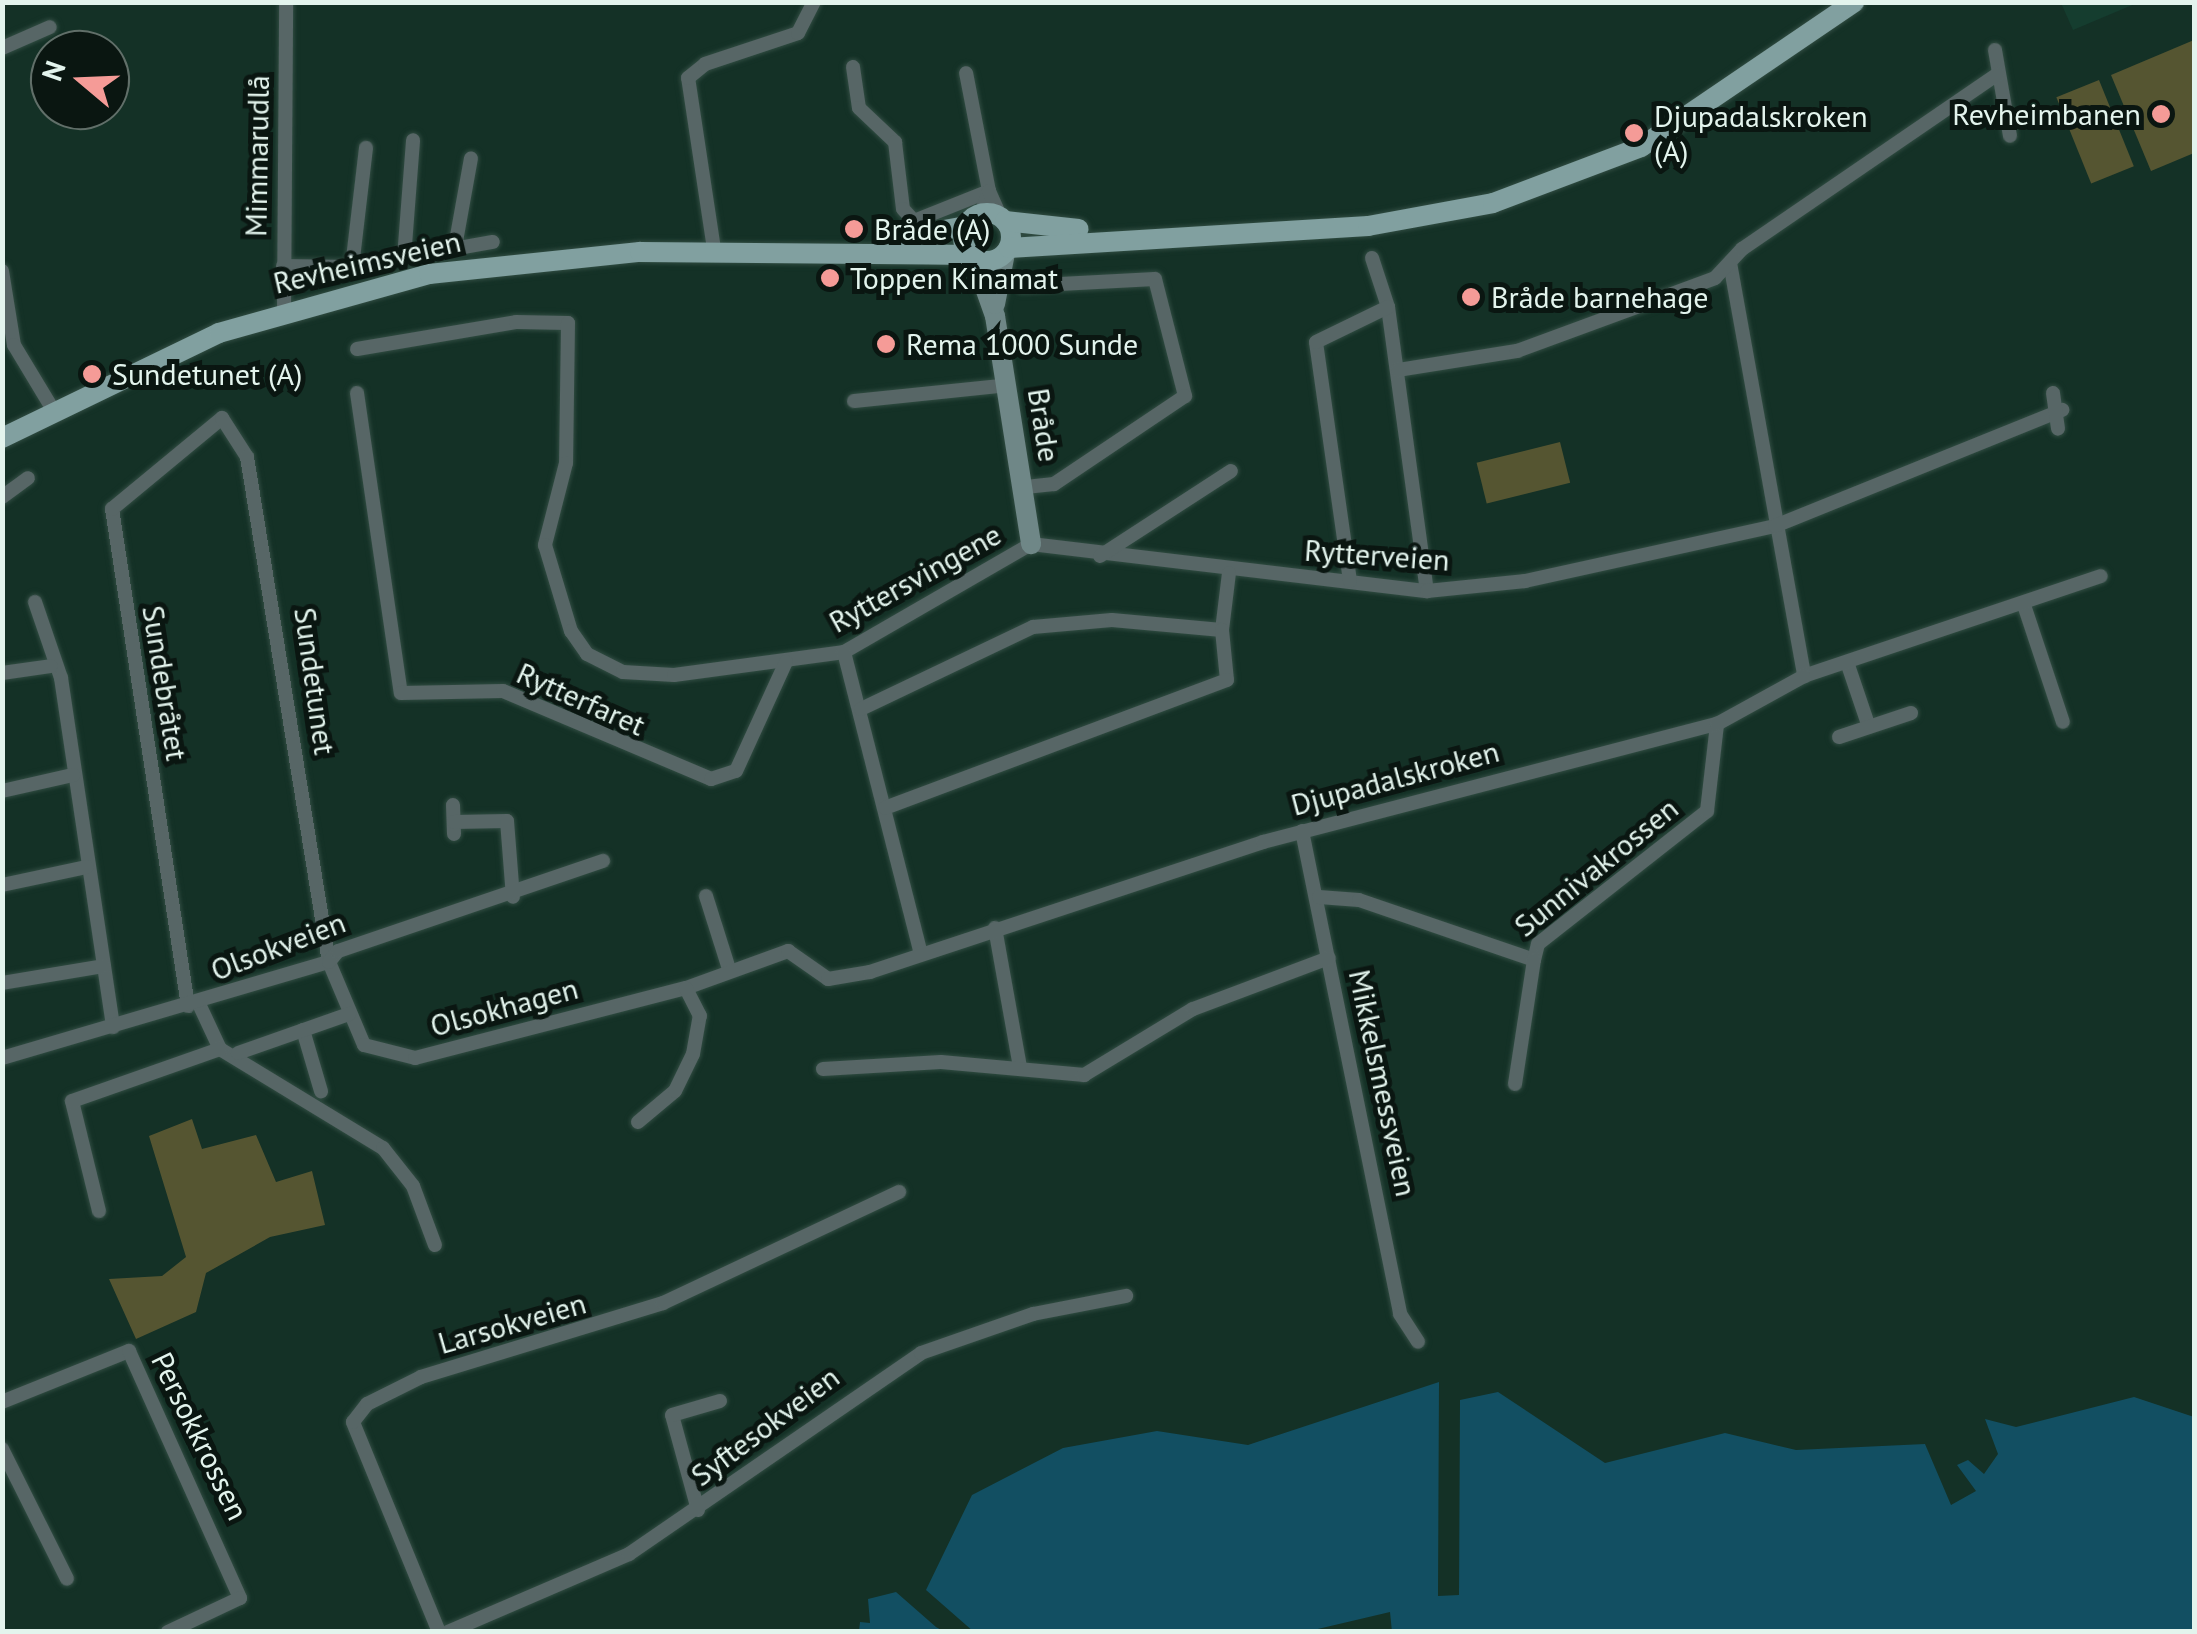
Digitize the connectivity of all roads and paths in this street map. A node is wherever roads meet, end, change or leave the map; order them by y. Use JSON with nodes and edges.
{"nodes":[{"id":1,"x":286,"y":2,"type":"edge"},
{"id":2,"x":814,"y":2,"type":"edge"},
{"id":3,"x":1854,"y":2,"type":"edge"},
{"id":4,"x":50,"y":27,"type":"dead end"},
{"id":5,"x":2,"y":48,"type":"edge"},
{"id":6,"x":1995,"y":50,"type":"dead end"},
{"id":7,"x":853,"y":67,"type":"dead end"},
{"id":8,"x":966,"y":73,"type":"dead end"},
{"id":9,"x":1998,"y":74,"type":"junction"},
{"id":10,"x":2010,"y":136,"type":"dead end"},
{"id":11,"x":413,"y":140,"type":"dead end"},
{"id":12,"x":366,"y":148,"type":"dead end"},
{"id":13,"x":471,"y":158,"type":"dead end"},
{"id":14,"x":989,"y":191,"type":"junction"},
{"id":15,"x":988,"y":220,"type":"junction"},
{"id":16,"x":1226,"y":232,"type":"junction"},
{"id":17,"x":492,"y":242,"type":"dead end"},
{"id":18,"x":454,"y":247,"type":"junction"},
{"id":19,"x":721,"y":249,"type":"junction"},
{"id":20,"x":1007,"y":250,"type":"junction"},
{"id":21,"x":972,"y":256,"type":"junction"},
{"id":22,"x":404,"y":258,"type":"junction"},
{"id":23,"x":1372,"y":258,"type":"dead end"},
{"id":24,"x":1730,"y":263,"type":"junction"},
{"id":25,"x":283,"y":266,"type":"junction"},
{"id":26,"x":352,"y":267,"type":"junction"},
{"id":27,"x":2,"y":271,"type":"edge"},
{"id":28,"x":1022,"y":286,"type":"dead end"},
{"id":29,"x":1388,"y":307,"type":"junction"},
{"id":30,"x":284,"y":311,"type":"junction"},
{"id":31,"x":995,"y":316,"type":"junction"},
{"id":32,"x":357,"y":349,"type":"dead end"},
{"id":33,"x":1398,"y":370,"type":"junction"},
{"id":34,"x":1008,"y":385,"type":"junction"},
{"id":35,"x":357,"y":392,"type":"dead end"},
{"id":36,"x":2053,"y":392,"type":"dead end"},
{"id":37,"x":854,"y":401,"type":"dead end"},
{"id":38,"x":52,"y":408,"type":"junction"},
{"id":39,"x":2059,"y":412,"type":"junction"},
{"id":40,"x":222,"y":418,"type":"joint"},
{"id":41,"x":2058,"y":430,"type":"dead end"},
{"id":42,"x":2,"y":438,"type":"edge"},
{"id":43,"x":1231,"y":471,"type":"dead end"},
{"id":44,"x":28,"y":478,"type":"dead end"},
{"id":45,"x":1023,"y":487,"type":"junction"},
{"id":46,"x":2,"y":497,"type":"edge"},
{"id":47,"x":1775,"y":526,"type":"junction"},
{"id":48,"x":1031,"y":544,"type":"junction"},
{"id":49,"x":1100,"y":556,"type":"junction"},
{"id":50,"x":1229,"y":573,"type":"junction"},
{"id":51,"x":2101,"y":576,"type":"dead end"},
{"id":52,"x":1350,"y":581,"type":"junction"},
{"id":53,"x":1426,"y":591,"type":"junction"},
{"id":54,"x":35,"y":602,"type":"dead end"},
{"id":55,"x":2024,"y":605,"type":"junction"},
{"id":56,"x":1222,"y":630,"type":"junction"},
{"id":57,"x":844,"y":652,"type":"junction"},
{"id":58,"x":786,"y":662,"type":"junction"},
{"id":59,"x":51,"y":666,"type":"junction"},
{"id":60,"x":1850,"y":668,"type":"junction"},
{"id":61,"x":2,"y":674,"type":"edge"},
{"id":62,"x":1804,"y":676,"type":"junction"},
{"id":63,"x":861,"y":709,"type":"junction"},
{"id":64,"x":1912,"y":713,"type":"dead end"},
{"id":65,"x":2063,"y":722,"type":"dead end"},
{"id":66,"x":1717,"y":724,"type":"junction"},
{"id":67,"x":1869,"y":727,"type":"junction"},
{"id":68,"x":1839,"y":738,"type":"dead end"},
{"id":69,"x":74,"y":775,"type":"junction"},
{"id":70,"x":2,"y":791,"type":"edge"},
{"id":71,"x":453,"y":804,"type":"dead end"},
{"id":72,"x":885,"y":808,"type":"junction"},
{"id":73,"x":1302,"y":832,"type":"junction"},
{"id":74,"x":603,"y":861,"type":"dead end"},
{"id":75,"x":87,"y":867,"type":"junction"},
{"id":76,"x":2,"y":885,"type":"edge"},
{"id":77,"x":706,"y":896,"type":"dead end"},
{"id":78,"x":513,"y":897,"type":"junction"},
{"id":79,"x":1319,"y":897,"type":"junction"},
{"id":80,"x":996,"y":928,"type":"junction"},
{"id":81,"x":920,"y":950,"type":"junction"},
{"id":82,"x":770,"y":956,"type":"joint"},
{"id":83,"x":1329,"y":958,"type":"junction"},
{"id":84,"x":1534,"y":960,"type":"junction"},
{"id":85,"x":329,"y":962,"type":"junction"},
{"id":86,"x":104,"y":966,"type":"junction"},
{"id":87,"x":729,"y":969,"type":"junction"},
{"id":88,"x":2,"y":983,"type":"edge"},
{"id":89,"x":686,"y":988,"type":"junction"},
{"id":90,"x":194,"y":1005,"type":"junction"},
{"id":91,"x":349,"y":1014,"type":"junction"},
{"id":92,"x":113,"y":1027,"type":"junction"},
{"id":93,"x":303,"y":1030,"type":"junction"},
{"id":94,"x":220,"y":1049,"type":"junction"},
{"id":95,"x":238,"y":1053,"type":"junction"},
{"id":96,"x":2,"y":1058,"type":"edge"},
{"id":97,"x":1020,"y":1066,"type":"junction"},
{"id":98,"x":823,"y":1069,"type":"dead end"},
{"id":99,"x":1514,"y":1084,"type":"dead end"},
{"id":100,"x":321,"y":1091,"type":"dead end"},
{"id":101,"x":638,"y":1122,"type":"dead end"},
{"id":102,"x":900,"y":1192,"type":"dead end"},
{"id":103,"x":99,"y":1211,"type":"dead end"},
{"id":104,"x":435,"y":1245,"type":"dead end"},
{"id":105,"x":1126,"y":1296,"type":"dead end"},
{"id":106,"x":1418,"y":1342,"type":"dead end"},
{"id":107,"x":720,"y":1401,"type":"dead end"},
{"id":108,"x":2,"y":1402,"type":"edge"},
{"id":109,"x":2,"y":1448,"type":"edge"},
{"id":110,"x":698,"y":1510,"type":"junction"},
{"id":111,"x":67,"y":1578,"type":"dead end"},
{"id":112,"x":168,"y":1632,"type":"edge"},
{"id":113,"x":439,"y":1632,"type":"edge"},
{"id":114,"x":448,"y":1632,"type":"edge"}],
"edges":[{"from":1,"to":25,"type":"street","name":"Mimmarudlå"},
{"from":2,"to":19,"type":"street"},
{"from":3,"to":16,"type":"main road","name":"Revheimsveien"},
{"from":4,"to":5,"type":"street"},
{"from":6,"to":9,"type":"street"},
{"from":7,"to":14,"type":"street"},
{"from":8,"to":14,"type":"street"},
{"from":9,"to":10,"type":"street"},
{"from":9,"to":24,"type":"street"},
{"from":11,"to":22,"type":"street"},
{"from":12,"to":26,"type":"street"},
{"from":13,"to":18,"type":"street"},
{"from":14,"to":15,"type":"street"},
{"from":15,"to":16,"type":"main road","name":"Revheimsveien"},
{"from":15,"to":19,"type":"main road","name":"Revheimsveien"},
{"from":15,"to":20,"type":"main road"},
{"from":15,"to":21,"type":"main road"},
{"from":16,"to":20,"type":"main road","name":"Revheimsveien"},
{"from":17,"to":18,"type":"street","name":"Revheimsveien"},
{"from":18,"to":22,"type":"street","name":"Revheimsveien"},
{"from":19,"to":21,"type":"main road","name":"Revheimsveien"},
{"from":19,"to":30,"type":"main road","name":"Revheimsveien"},
{"from":20,"to":21,"type":"main road","name":"Revheimsveien"},
{"from":20,"to":31,"type":"street","name":"Bråde"},
{"from":21,"to":31,"type":"street","name":"Bråde"},
{"from":22,"to":26,"type":"street","name":"Revheimsveien"},
{"from":23,"to":29,"type":"street"},
{"from":24,"to":33,"type":"street"},
{"from":24,"to":47,"type":"street"},
{"from":25,"to":26,"type":"street","name":"Revheimsveien"},
{"from":25,"to":30,"type":"street","name":"Mimmarudlå"},
{"from":27,"to":38,"type":"street"},
{"from":28,"to":45,"type":"street"},
{"from":29,"to":33,"type":"street"},
{"from":29,"to":52,"type":"street"},
{"from":30,"to":38,"type":"main road","name":"Revheimsveien"},
{"from":31,"to":34,"type":"street","name":"Bråde"},
{"from":32,"to":58,"type":"street","name":"Ryttersvingene"},
{"from":33,"to":53,"type":"street"},
{"from":34,"to":37,"type":"street"},
{"from":34,"to":45,"type":"street","name":"Bråde"},
{"from":35,"to":58,"type":"street","name":"Rytterfaret"},
{"from":36,"to":39,"type":"street"},
{"from":38,"to":42,"type":"main road","name":"Revheimsveien"},
{"from":39,"to":41,"type":"street"},
{"from":39,"to":47,"type":"street","name":"Rytterveien"},
{"from":40,"to":85,"type":"street","name":"Sundetunet"},
{"from":40,"to":90,"type":"street","name":"Sundebråtet"},
{"from":43,"to":49,"type":"street"},
{"from":44,"to":46,"type":"street"},
{"from":45,"to":48,"type":"street","name":"Bråde"},
{"from":47,"to":53,"type":"street","name":"Rytterveien"},
{"from":47,"to":62,"type":"street"},
{"from":48,"to":49,"type":"street","name":"Rytterveien"},
{"from":48,"to":57,"type":"street","name":"Ryttersvingene"},
{"from":49,"to":50,"type":"street","name":"Rytterveien"},
{"from":50,"to":52,"type":"street","name":"Rytterveien"},
{"from":50,"to":56,"type":"street"},
{"from":51,"to":55,"type":"street","name":"Djupadalskroken"},
{"from":52,"to":53,"type":"street","name":"Rytterveien"},
{"from":54,"to":59,"type":"street"},
{"from":55,"to":60,"type":"street","name":"Djupadalskroken"},
{"from":55,"to":65,"type":"street"},
{"from":56,"to":63,"type":"street"},
{"from":56,"to":72,"type":"street"},
{"from":57,"to":58,"type":"street","name":"Ryttersvingene"},
{"from":57,"to":63,"type":"street"},
{"from":59,"to":61,"type":"street"},
{"from":59,"to":69,"type":"street"},
{"from":60,"to":62,"type":"street","name":"Djupadalskroken"},
{"from":60,"to":67,"type":"street"},
{"from":62,"to":66,"type":"street","name":"Djupadalskroken"},
{"from":63,"to":72,"type":"street"},
{"from":64,"to":67,"type":"street"},
{"from":66,"to":73,"type":"street","name":"Djupadalskroken"},
{"from":66,"to":84,"type":"street","name":"Sunnivakrossen"},
{"from":67,"to":68,"type":"street"},
{"from":69,"to":70,"type":"street"},
{"from":69,"to":75,"type":"street"},
{"from":71,"to":78,"type":"street"},
{"from":72,"to":81,"type":"street"},
{"from":73,"to":79,"type":"street","name":"Mikkelsmessveien"},
{"from":73,"to":80,"type":"street","name":"Djupadalskroken"},
{"from":74,"to":78,"type":"street","name":"Olsokveien"},
{"from":75,"to":76,"type":"street"},
{"from":75,"to":86,"type":"street"},
{"from":77,"to":87,"type":"street"},
{"from":78,"to":85,"type":"street","name":"Olsokveien"},
{"from":79,"to":83,"type":"street","name":"Mikkelsmessveien"},
{"from":79,"to":84,"type":"street","name":"Sunnivakrossen"},
{"from":80,"to":81,"type":"street","name":"Djupadalskroken"},
{"from":80,"to":97,"type":"street"},
{"from":81,"to":82,"type":"street","name":"Djupadalskroken"},
{"from":82,"to":87,"type":"street","name":"Olsokhagen"},
{"from":83,"to":97,"type":"street"},
{"from":83,"to":106,"type":"street","name":"Mikkelsmessveien"},
{"from":84,"to":99,"type":"street"},
{"from":85,"to":90,"type":"street","name":"Olsokveien"},
{"from":85,"to":91,"type":"street","name":"Olsokhagen"},
{"from":86,"to":88,"type":"street"},
{"from":86,"to":92,"type":"street"},
{"from":87,"to":89,"type":"street","name":"Olsokhagen"},
{"from":89,"to":91,"type":"street","name":"Olsokhagen"},
{"from":89,"to":101,"type":"street"},
{"from":90,"to":92,"type":"street","name":"Olsokveien"},
{"from":90,"to":94,"type":"street"},
{"from":91,"to":93,"type":"street"},
{"from":92,"to":96,"type":"street","name":"Olsokveien"},
{"from":93,"to":95,"type":"street"},
{"from":93,"to":100,"type":"street"},
{"from":94,"to":95,"type":"street"},
{"from":94,"to":103,"type":"street"},
{"from":95,"to":104,"type":"street"},
{"from":97,"to":98,"type":"street"},
{"from":102,"to":113,"type":"street","name":"Larsokveien"},
{"from":105,"to":110,"type":"street","name":"Syftesokveien"},
{"from":107,"to":110,"type":"street"},
{"from":108,"to":112,"type":"street","name":"Persokkrossen"},
{"from":109,"to":111,"type":"street"},
{"from":110,"to":114,"type":"street","name":"Syftesokveien"}]}
